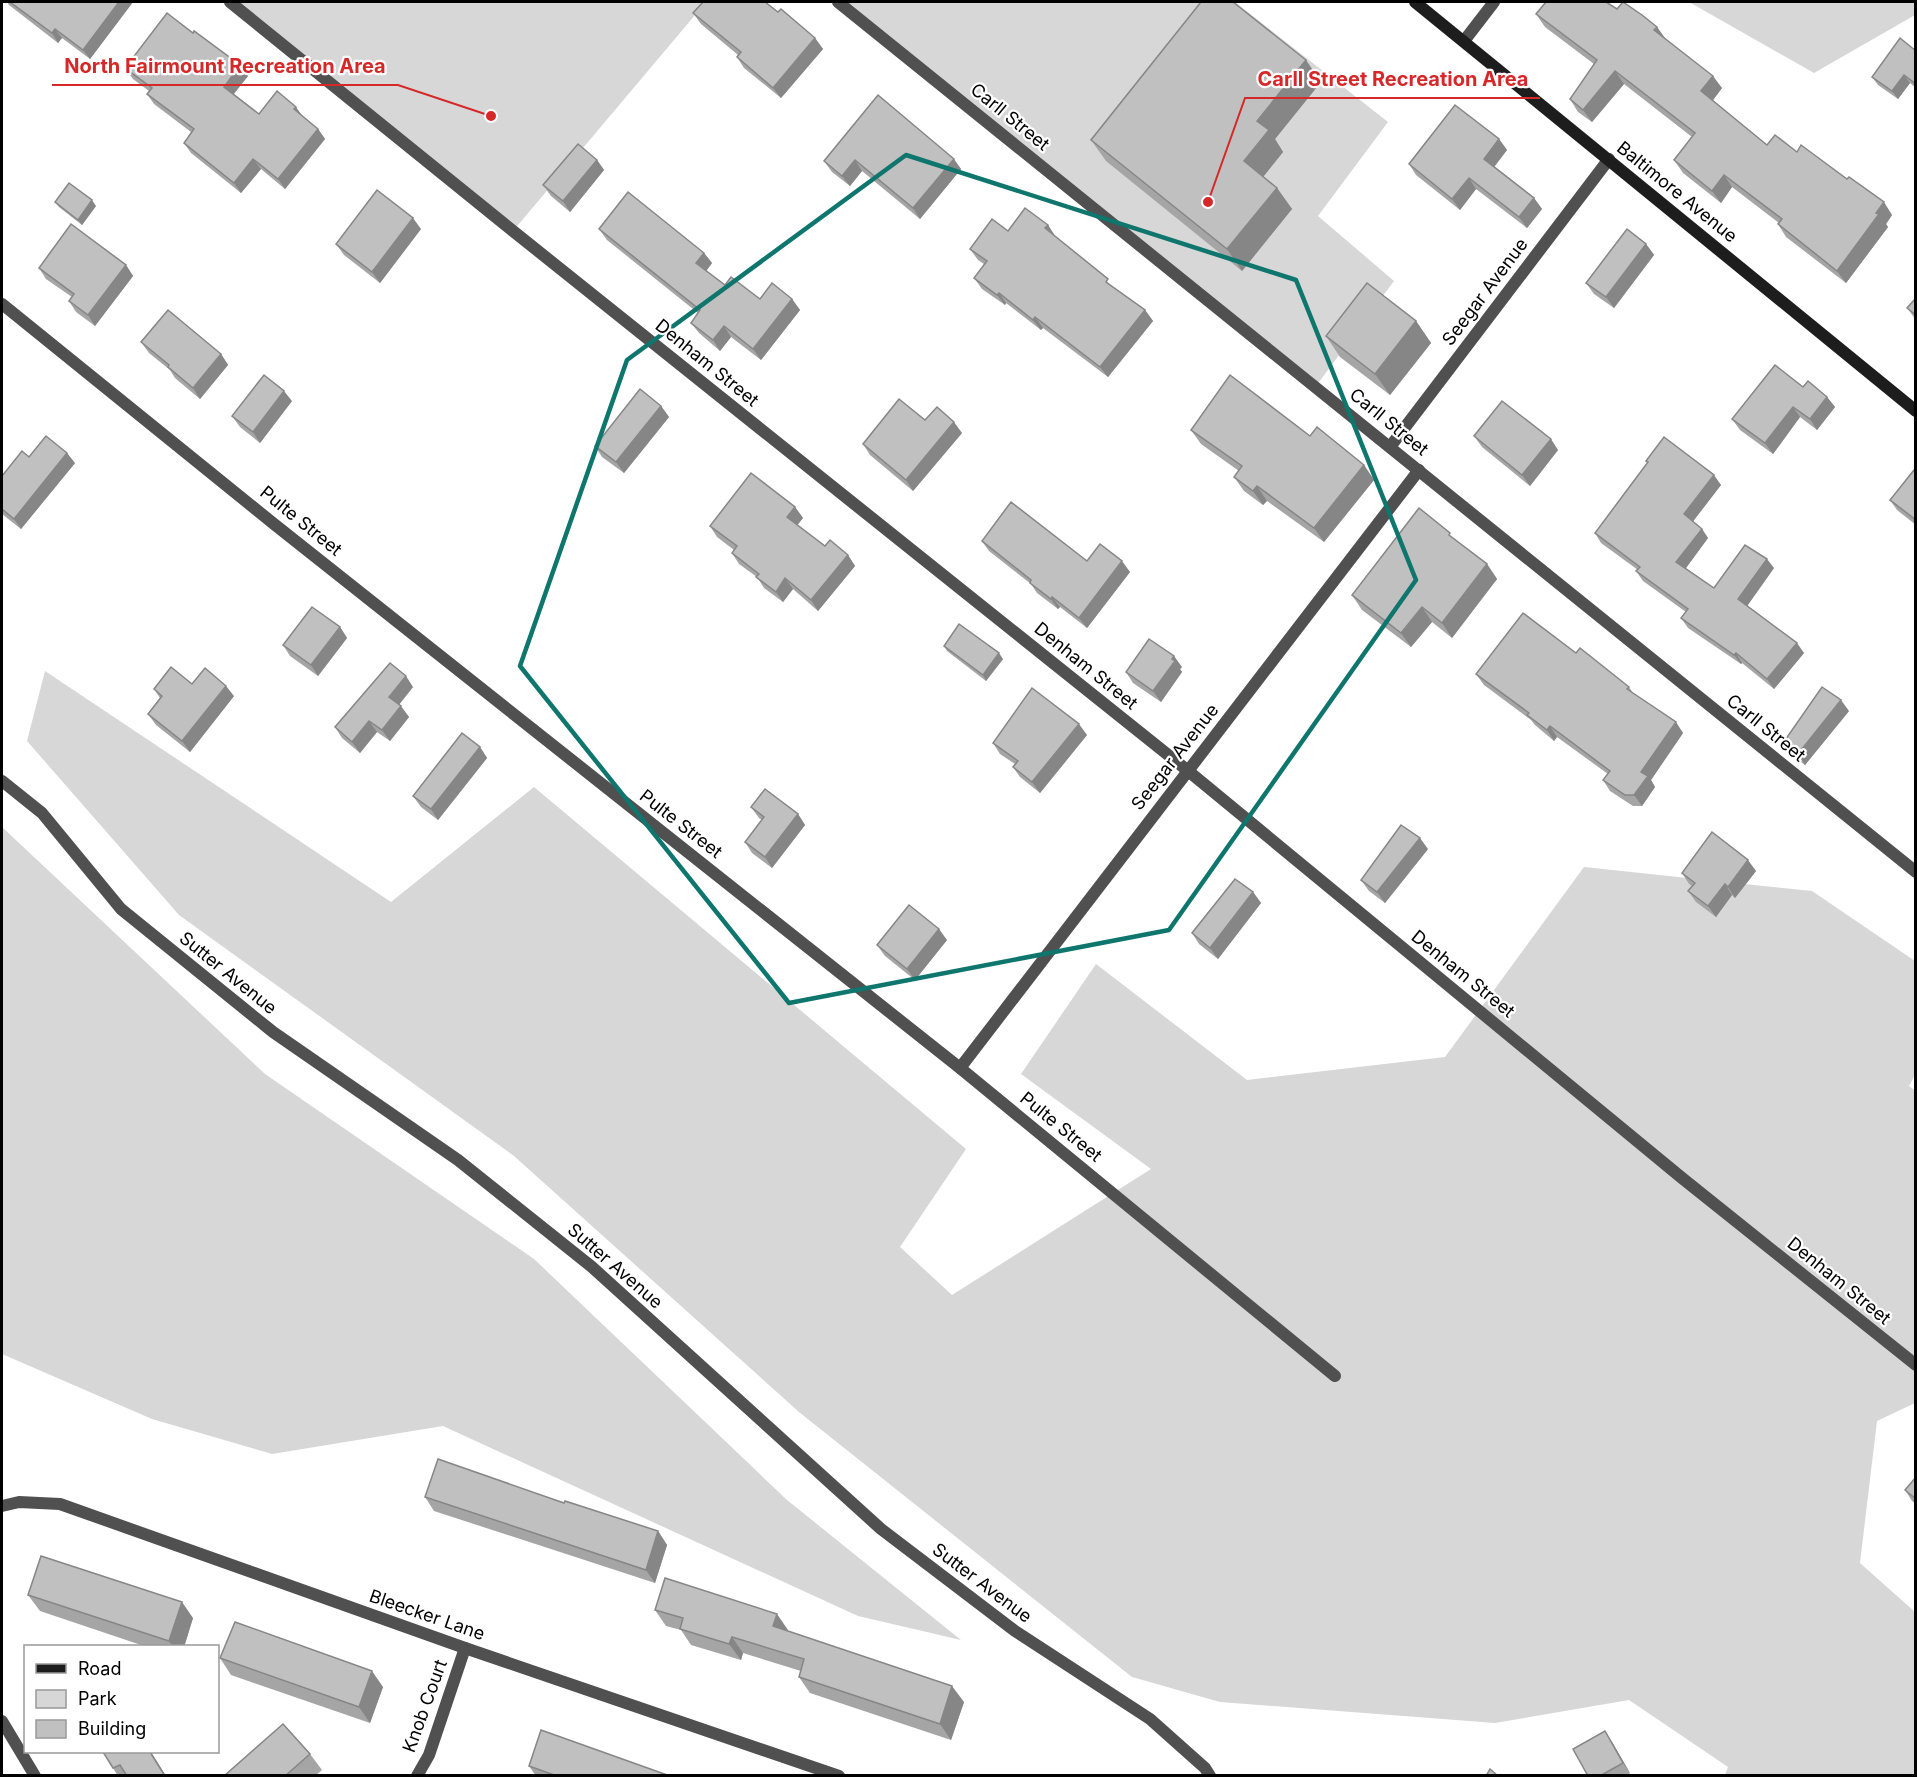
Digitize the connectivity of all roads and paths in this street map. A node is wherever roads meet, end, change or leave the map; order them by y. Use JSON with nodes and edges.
{"nodes":[{"id":1,"x":230,"y":2,"type":"edge"},
{"id":2,"x":838,"y":2,"type":"edge"},
{"id":3,"x":1415,"y":2,"type":"edge"},
{"id":4,"x":1494,"y":2,"type":"edge"},
{"id":5,"x":1464,"y":41,"type":"junction"},
{"id":6,"x":1609,"y":159,"type":"junction"},
{"id":7,"x":2,"y":304,"type":"edge"},
{"id":8,"x":1916,"y":411,"type":"edge"},
{"id":9,"x":1390,"y":447,"type":"junction"},
{"id":10,"x":1419,"y":470,"type":"junction"},
{"id":11,"x":1188,"y":770,"type":"junction"},
{"id":12,"x":2,"y":781,"type":"edge"},
{"id":13,"x":1916,"y":872,"type":"edge"},
{"id":14,"x":960,"y":1068,"type":"junction"},
{"id":15,"x":1916,"y":1365,"type":"edge"},
{"id":16,"x":1335,"y":1376,"type":"dead end"},
{"id":17,"x":2,"y":1506,"type":"edge"},
{"id":18,"x":465,"y":1648,"type":"junction"},
{"id":19,"x":2,"y":1721,"type":"edge"},
{"id":20,"x":35,"y":1776,"type":"edge"},
{"id":21,"x":417,"y":1776,"type":"edge"},
{"id":22,"x":839,"y":1776,"type":"edge"},
{"id":23,"x":1210,"y":1776,"type":"edge"}],
"edges":[{"from":1,"to":11,"type":"street","name":"Denham Street"},
{"from":2,"to":9,"type":"street","name":"Carll Street"},
{"from":3,"to":5,"type":"street","name":"Baltimore Avenue"},
{"from":4,"to":5,"type":"street"},
{"from":5,"to":6,"type":"street","name":"Baltimore Avenue"},
{"from":6,"to":8,"type":"street","name":"Baltimore Avenue"},
{"from":6,"to":9,"type":"street","name":"Seegar Avenue"},
{"from":7,"to":14,"type":"street","name":"Pulte Street"},
{"from":9,"to":10,"type":"street","name":"Carll Street"},
{"from":10,"to":11,"type":"street","name":"Seegar Avenue"},
{"from":10,"to":13,"type":"street","name":"Carll Street"},
{"from":11,"to":14,"type":"street","name":"Seegar Avenue"},
{"from":11,"to":15,"type":"street","name":"Denham Street"},
{"from":12,"to":23,"type":"street","name":"Sutter Avenue"},
{"from":14,"to":16,"type":"street","name":"Pulte Street"},
{"from":17,"to":18,"type":"street","name":"Bleecker Lane"},
{"from":18,"to":21,"type":"street","name":"Knob Court"},
{"from":18,"to":22,"type":"street","name":"Bleecker Lane"},
{"from":19,"to":20,"type":"street"}]}
